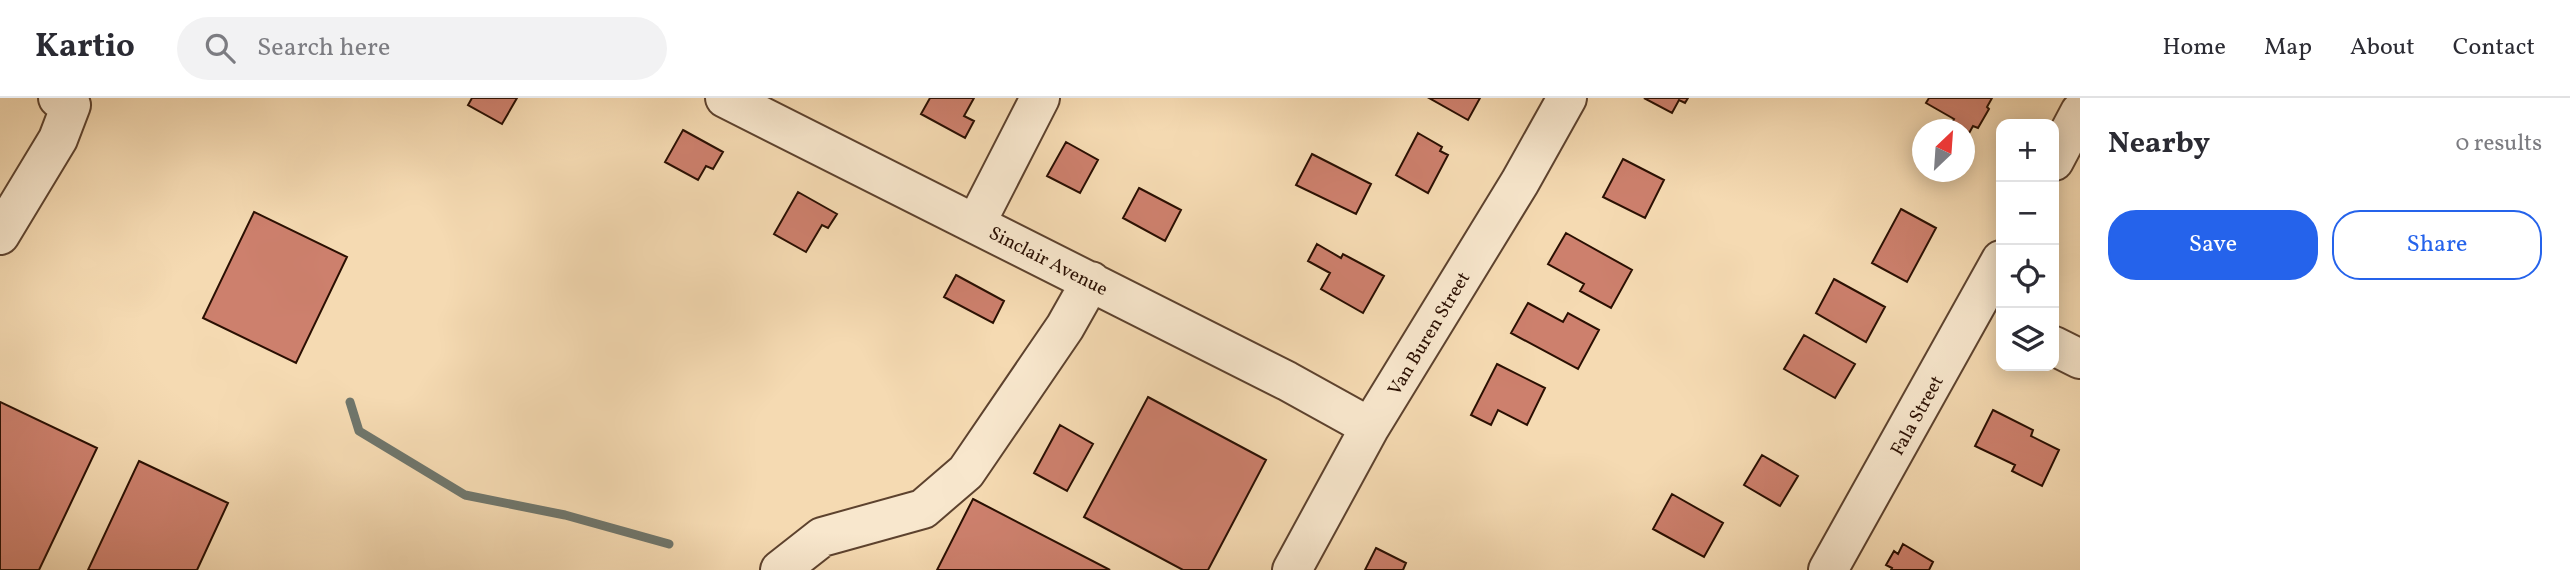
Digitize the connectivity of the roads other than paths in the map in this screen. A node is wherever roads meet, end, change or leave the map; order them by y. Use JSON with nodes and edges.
{"nodes":[{"id":1,"x":58,"y":98,"type":"edge"},
{"id":2,"x":725,"y":98,"type":"edge"},
{"id":3,"x":1040,"y":98,"type":"edge"},
{"id":4,"x":1567,"y":98,"type":"edge"},
{"id":5,"x":2080,"y":112,"type":"edge"},
{"id":6,"x":2059,"y":152,"type":"edge"},
{"id":7,"x":976,"y":223,"type":"junction"},
{"id":8,"x":0,"y":235,"type":"edge"},
{"id":9,"x":1091,"y":281,"type":"junction"},
{"id":10,"x":1996,"y":282,"type":"edge"},
{"id":11,"x":1989,"y":313,"type":"edge"},
{"id":12,"x":2059,"y":348,"type":"edge"},
{"id":13,"x":2080,"y":359,"type":"edge"},
{"id":14,"x":1370,"y":427,"type":"junction"},
{"id":15,"x":780,"y":570,"type":"edge"},
{"id":16,"x":1292,"y":570,"type":"edge"},
{"id":17,"x":1828,"y":570,"type":"edge"}],
"edges":[{"from":1,"to":8,"type":"street"},
{"from":2,"to":7,"type":"street","name":"Sinclair Avenue"},
{"from":3,"to":7,"type":"street"},
{"from":4,"to":14,"type":"street","name":"Van Buren Street"},
{"from":5,"to":6,"type":"street"},
{"from":7,"to":9,"type":"street","name":"Sinclair Avenue"},
{"from":9,"to":14,"type":"street","name":"Sinclair Avenue"},
{"from":9,"to":15,"type":"street"},
{"from":10,"to":11,"type":"street","name":"Fala Street"},
{"from":11,"to":17,"type":"street","name":"Fala Street"},
{"from":12,"to":13,"type":"street"},
{"from":14,"to":16,"type":"street","name":"Van Buren Street"}]}
